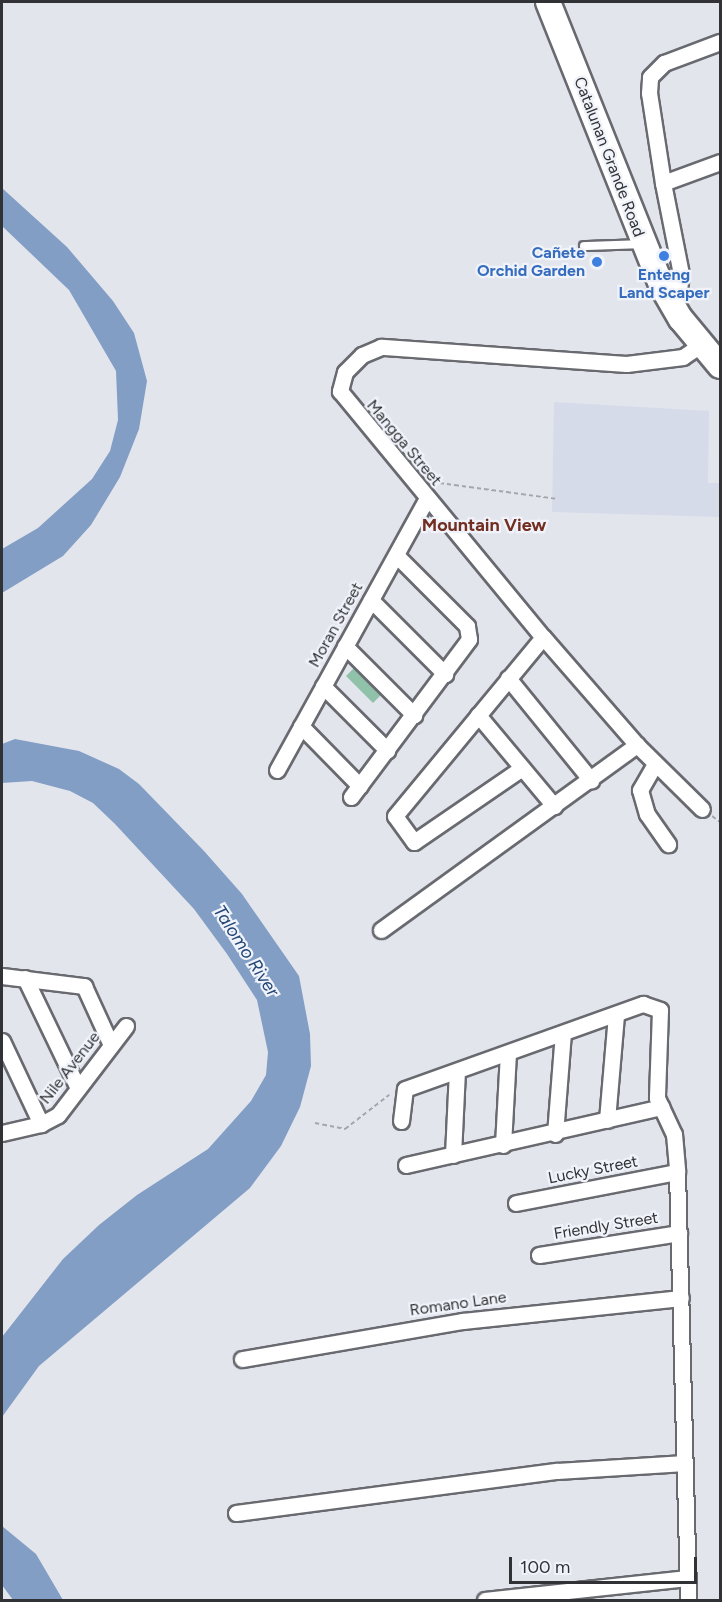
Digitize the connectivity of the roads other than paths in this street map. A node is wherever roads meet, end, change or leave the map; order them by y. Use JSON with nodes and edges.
{"nodes":[{"id":1,"x":548,"y":2,"type":"edge"},
{"id":2,"x":720,"y":42,"type":"edge"},
{"id":3,"x":720,"y":162,"type":"edge"},
{"id":4,"x":663,"y":183,"type":"junction"},
{"id":5,"x":643,"y":244,"type":"junction"},
{"id":6,"x":584,"y":246,"type":"dead end"},
{"id":7,"x":670,"y":303,"type":"junction"},
{"id":8,"x":702,"y":344,"type":"junction"},
{"id":9,"x":720,"y":366,"type":"edge"},
{"id":10,"x":428,"y":498,"type":"junction"},
{"id":11,"x":396,"y":555,"type":"junction"},
{"id":12,"x":371,"y":600,"type":"junction"},
{"id":13,"x":543,"y":637,"type":"junction"},
{"id":14,"x":345,"y":646,"type":"junction"},
{"id":15,"x":445,"y":674,"type":"junction"},
{"id":16,"x":508,"y":678,"type":"junction"},
{"id":17,"x":323,"y":686,"type":"junction"},
{"id":18,"x":414,"y":715,"type":"junction"},
{"id":19,"x":478,"y":715,"type":"junction"},
{"id":20,"x":301,"y":726,"type":"junction"},
{"id":21,"x":637,"y":745,"type":"junction"},
{"id":22,"x":387,"y":750,"type":"junction"},
{"id":23,"x":655,"y":764,"type":"junction"},
{"id":24,"x":522,"y":768,"type":"junction"},
{"id":25,"x":277,"y":770,"type":"dead end"},
{"id":26,"x":591,"y":780,"type":"junction"},
{"id":27,"x":554,"y":806,"type":"junction"},
{"id":28,"x":702,"y":809,"type":"dead end"},
{"id":29,"x":668,"y":844,"type":"dead end"},
{"id":30,"x":381,"y":930,"type":"dead end"},
{"id":31,"x":2,"y":976,"type":"edge"},
{"id":32,"x":25,"y":978,"type":"junction"},
{"id":33,"x":615,"y":1014,"type":"junction"},
{"id":34,"x":126,"y":1026,"type":"dead end"},
{"id":35,"x":563,"y":1033,"type":"junction"},
{"id":36,"x":2,"y":1041,"type":"edge"},
{"id":37,"x":111,"y":1045,"type":"junction"},
{"id":38,"x":508,"y":1053,"type":"junction"},
{"id":39,"x":457,"y":1071,"type":"junction"},
{"id":40,"x":78,"y":1088,"type":"junction"},
{"id":41,"x":661,"y":1107,"type":"junction"},
{"id":42,"x":607,"y":1120,"type":"junction"},
{"id":43,"x":401,"y":1121,"type":"dead end"},
{"id":44,"x":41,"y":1124,"type":"junction"},
{"id":45,"x":2,"y":1133,"type":"edge"},
{"id":46,"x":555,"y":1134,"type":"junction"},
{"id":47,"x":503,"y":1145,"type":"junction"},
{"id":48,"x":453,"y":1155,"type":"junction"},
{"id":49,"x":406,"y":1165,"type":"dead end"},
{"id":50,"x":677,"y":1172,"type":"junction"},
{"id":51,"x":516,"y":1203,"type":"dead end"},
{"id":52,"x":679,"y":1233,"type":"junction"},
{"id":53,"x":539,"y":1255,"type":"dead end"},
{"id":54,"x":681,"y":1298,"type":"junction"},
{"id":55,"x":242,"y":1359,"type":"dead end"},
{"id":56,"x":685,"y":1463,"type":"junction"},
{"id":57,"x":236,"y":1513,"type":"dead end"},
{"id":58,"x":687,"y":1578,"type":"junction"},
{"id":59,"x":485,"y":1600,"type":"edge"},
{"id":60,"x":688,"y":1600,"type":"edge"}],
"edges":[{"from":1,"to":5,"type":"main road","name":"Catalunan Grande Road"},
{"from":2,"to":4,"type":"street"},
{"from":3,"to":4,"type":"street"},
{"from":4,"to":7,"type":"street"},
{"from":5,"to":6,"type":"lane"},
{"from":5,"to":7,"type":"main road","name":"Catalunan Grande Road"},
{"from":7,"to":8,"type":"main road","name":"Catalunan Grande Road"},
{"from":8,"to":9,"type":"main road","name":"Catalunan Grande Road"},
{"from":8,"to":10,"type":"street","name":"Mangga Street"},
{"from":10,"to":11,"type":"street","name":"Moran Street"},
{"from":10,"to":13,"type":"street","name":"Mangga Street"},
{"from":11,"to":12,"type":"street","name":"Moran Street"},
{"from":11,"to":15,"type":"street"},
{"from":12,"to":14,"type":"street","name":"Moran Street"},
{"from":12,"to":15,"type":"street"},
{"from":13,"to":16,"type":"street"},
{"from":13,"to":21,"type":"street","name":"Mangga Street"},
{"from":14,"to":17,"type":"street","name":"Moran Street"},
{"from":14,"to":18,"type":"street"},
{"from":15,"to":18,"type":"street"},
{"from":16,"to":19,"type":"street"},
{"from":16,"to":26,"type":"street"},
{"from":17,"to":20,"type":"street","name":"Moran Street"},
{"from":17,"to":22,"type":"street"},
{"from":18,"to":22,"type":"street"},
{"from":19,"to":24,"type":"street"},
{"from":19,"to":24,"type":"street"},
{"from":20,"to":22,"type":"street"},
{"from":20,"to":25,"type":"street","name":"Moran Street"},
{"from":21,"to":23,"type":"street","name":"Mangga Street"},
{"from":21,"to":26,"type":"street"},
{"from":23,"to":28,"type":"street","name":"Mangga Street"},
{"from":23,"to":29,"type":"street"},
{"from":24,"to":27,"type":"street"},
{"from":26,"to":27,"type":"street"},
{"from":27,"to":30,"type":"street"},
{"from":31,"to":32,"type":"street"},
{"from":32,"to":37,"type":"street"},
{"from":32,"to":40,"type":"street"},
{"from":33,"to":35,"type":"street"},
{"from":33,"to":41,"type":"street"},
{"from":33,"to":42,"type":"street"},
{"from":34,"to":37,"type":"street","name":"Nile Avenue"},
{"from":35,"to":38,"type":"street"},
{"from":35,"to":46,"type":"street"},
{"from":36,"to":44,"type":"street"},
{"from":37,"to":40,"type":"street","name":"Nile Avenue"},
{"from":38,"to":39,"type":"street"},
{"from":38,"to":47,"type":"street"},
{"from":39,"to":43,"type":"street"},
{"from":39,"to":48,"type":"street"},
{"from":40,"to":44,"type":"street","name":"Nile Avenue"},
{"from":41,"to":42,"type":"street"},
{"from":41,"to":50,"type":"street"},
{"from":42,"to":46,"type":"street"},
{"from":44,"to":45,"type":"street","name":"Nile Avenue"},
{"from":46,"to":47,"type":"street"},
{"from":47,"to":48,"type":"street"},
{"from":48,"to":49,"type":"street"},
{"from":50,"to":51,"type":"street","name":"Lucky Street"},
{"from":50,"to":52,"type":"street"},
{"from":52,"to":53,"type":"street","name":"Friendly Street"},
{"from":52,"to":54,"type":"street"},
{"from":54,"to":55,"type":"street","name":"Romano Lane"},
{"from":54,"to":56,"type":"street"},
{"from":56,"to":57,"type":"street"},
{"from":56,"to":58,"type":"street"},
{"from":58,"to":59,"type":"street"},
{"from":58,"to":60,"type":"street"}]}
